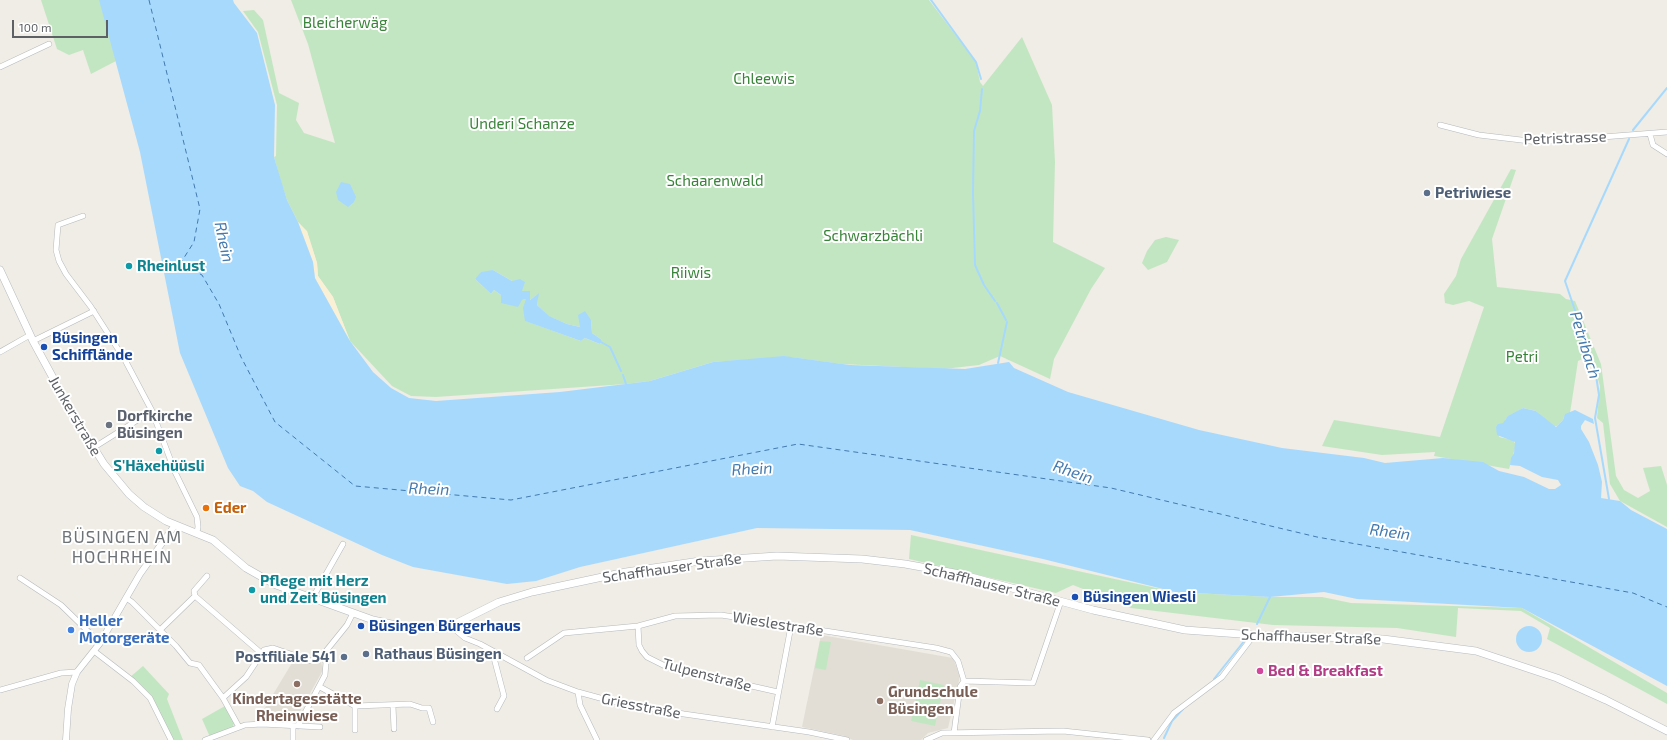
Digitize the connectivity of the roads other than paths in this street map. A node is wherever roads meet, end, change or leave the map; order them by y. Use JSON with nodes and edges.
{"nodes":[{"id":1,"x":49,"y":44,"type":"dead end"},
{"id":2,"x":0,"y":67,"type":"edge"},
{"id":3,"x":1440,"y":125,"type":"dead end"},
{"id":4,"x":1667,"y":132,"type":"edge"},
{"id":5,"x":1650,"y":134,"type":"junction"},
{"id":6,"x":1667,"y":154,"type":"edge"},
{"id":7,"x":82,"y":216,"type":"dead end"},
{"id":8,"x":0,"y":270,"type":"edge"},
{"id":9,"x":94,"y":311,"type":"junction"},
{"id":10,"x":32,"y":338,"type":"junction"},
{"id":11,"x":0,"y":352,"type":"edge"},
{"id":12,"x":152,"y":411,"type":"junction"},
{"id":13,"x":93,"y":448,"type":"junction"},
{"id":14,"x":175,"y":525,"type":"junction"},
{"id":15,"x":197,"y":532,"type":"junction"},
{"id":16,"x":343,"y":544,"type":"dead end"},
{"id":17,"x":207,"y":576,"type":"dead end"},
{"id":18,"x":20,"y":578,"type":"dead end"},
{"id":19,"x":195,"y":596,"type":"junction"},
{"id":20,"x":126,"y":598,"type":"junction"},
{"id":21,"x":312,"y":600,"type":"junction"},
{"id":22,"x":1061,"y":601,"type":"junction"},
{"id":23,"x":353,"y":614,"type":"junction"},
{"id":24,"x":451,"y":626,"type":"junction"},
{"id":25,"x":638,"y":626,"type":"junction"},
{"id":26,"x":791,"y":626,"type":"junction"},
{"id":27,"x":160,"y":630,"type":"junction"},
{"id":28,"x":1254,"y":635,"type":"junction"},
{"id":29,"x":100,"y":643,"type":"junction"},
{"id":30,"x":94,"y":651,"type":"junction"},
{"id":31,"x":261,"y":653,"type":"junction"},
{"id":32,"x":496,"y":653,"type":"junction"},
{"id":33,"x":322,"y":656,"type":"junction"},
{"id":34,"x":526,"y":658,"type":"dead end"},
{"id":35,"x":77,"y":672,"type":"junction"},
{"id":36,"x":964,"y":681,"type":"junction"},
{"id":37,"x":320,"y":687,"type":"junction"},
{"id":38,"x":0,"y":690,"type":"edge"},
{"id":39,"x":578,"y":692,"type":"junction"},
{"id":40,"x":778,"y":692,"type":"junction"},
{"id":41,"x":223,"y":698,"type":"junction"},
{"id":42,"x":355,"y":706,"type":"junction"},
{"id":43,"x":393,"y":706,"type":"junction"},
{"id":44,"x":496,"y":709,"type":"dead end"},
{"id":45,"x":432,"y":722,"type":"dead end"},
{"id":46,"x":295,"y":726,"type":"junction"},
{"id":47,"x":239,"y":727,"type":"junction"},
{"id":48,"x":320,"y":727,"type":"dead end"},
{"id":49,"x":772,"y":727,"type":"junction"},
{"id":50,"x":394,"y":728,"type":"dead end"},
{"id":51,"x":355,"y":730,"type":"dead end"},
{"id":52,"x":1667,"y":731,"type":"edge"},
{"id":53,"x":954,"y":733,"type":"junction"},
{"id":54,"x":66,"y":740,"type":"edge"},
{"id":55,"x":171,"y":740,"type":"edge"},
{"id":56,"x":205,"y":740,"type":"edge"},
{"id":57,"x":293,"y":740,"type":"edge"},
{"id":58,"x":597,"y":740,"type":"edge"},
{"id":59,"x":847,"y":740,"type":"edge"},
{"id":60,"x":926,"y":740,"type":"edge"},
{"id":61,"x":1148,"y":740,"type":"edge"},
{"id":62,"x":1154,"y":740,"type":"edge"}],
"edges":[{"from":1,"to":2,"type":"street"},
{"from":3,"to":5,"type":"street","name":"Petristrasse"},
{"from":4,"to":5,"type":"street","name":"Petristrasse"},
{"from":5,"to":6,"type":"street"},
{"from":7,"to":9,"type":"street"},
{"from":8,"to":10,"type":"main road","name":"Junkerstraße"},
{"from":9,"to":10,"type":"street"},
{"from":9,"to":12,"type":"street"},
{"from":10,"to":11,"type":"street"},
{"from":10,"to":13,"type":"main road","name":"Junkerstraße"},
{"from":12,"to":13,"type":"street"},
{"from":12,"to":15,"type":"street"},
{"from":13,"to":14,"type":"main road","name":"Junkerstraße"},
{"from":14,"to":15,"type":"main road","name":"Junkerstraße"},
{"from":14,"to":20,"type":"street"},
{"from":15,"to":21,"type":"main road","name":"Junkerstraße"},
{"from":16,"to":21,"type":"street"},
{"from":17,"to":19,"type":"street"},
{"from":18,"to":29,"type":"street"},
{"from":19,"to":27,"type":"street"},
{"from":19,"to":31,"type":"street"},
{"from":20,"to":27,"type":"street"},
{"from":20,"to":29,"type":"street"},
{"from":21,"to":23,"type":"main road","name":"Junkerstraße"},
{"from":22,"to":24,"type":"main road","name":"Schaffhauser Straße"},
{"from":22,"to":28,"type":"main road","name":"Schaffhauser Straße"},
{"from":22,"to":36,"type":"street"},
{"from":23,"to":24,"type":"main road","name":"Junkerstraße"},
{"from":23,"to":33,"type":"street"},
{"from":24,"to":32,"type":"street","name":"Griesstraße"},
{"from":25,"to":26,"type":"street","name":"Wieslestraße"},
{"from":25,"to":34,"type":"street","name":"Wieslestraße"},
{"from":25,"to":40,"type":"street","name":"Tulpenstraße"},
{"from":26,"to":36,"type":"street","name":"Wieslestraße"},
{"from":26,"to":40,"type":"street"},
{"from":27,"to":41,"type":"street"},
{"from":28,"to":52,"type":"main road","name":"Schaffhauser Straße"},
{"from":28,"to":62,"type":"street"},
{"from":29,"to":30,"type":"street"},
{"from":30,"to":35,"type":"street"},
{"from":30,"to":55,"type":"street"},
{"from":31,"to":33,"type":"street"},
{"from":31,"to":41,"type":"street"},
{"from":32,"to":39,"type":"street","name":"Griesstraße"},
{"from":32,"to":44,"type":"street"},
{"from":33,"to":37,"type":"street"},
{"from":35,"to":38,"type":"street"},
{"from":35,"to":54,"type":"street"},
{"from":36,"to":53,"type":"street"},
{"from":37,"to":42,"type":"street"},
{"from":37,"to":46,"type":"street"},
{"from":39,"to":49,"type":"street","name":"Griesstraße"},
{"from":39,"to":58,"type":"street"},
{"from":40,"to":49,"type":"street"},
{"from":41,"to":47,"type":"street"},
{"from":42,"to":43,"type":"street"},
{"from":42,"to":51,"type":"street"},
{"from":43,"to":45,"type":"street"},
{"from":43,"to":50,"type":"street"},
{"from":46,"to":47,"type":"street"},
{"from":46,"to":48,"type":"street"},
{"from":46,"to":57,"type":"street"},
{"from":47,"to":56,"type":"street"},
{"from":49,"to":59,"type":"street","name":"Griesstraße"},
{"from":53,"to":60,"type":"street"},
{"from":53,"to":61,"type":"street"}]}
